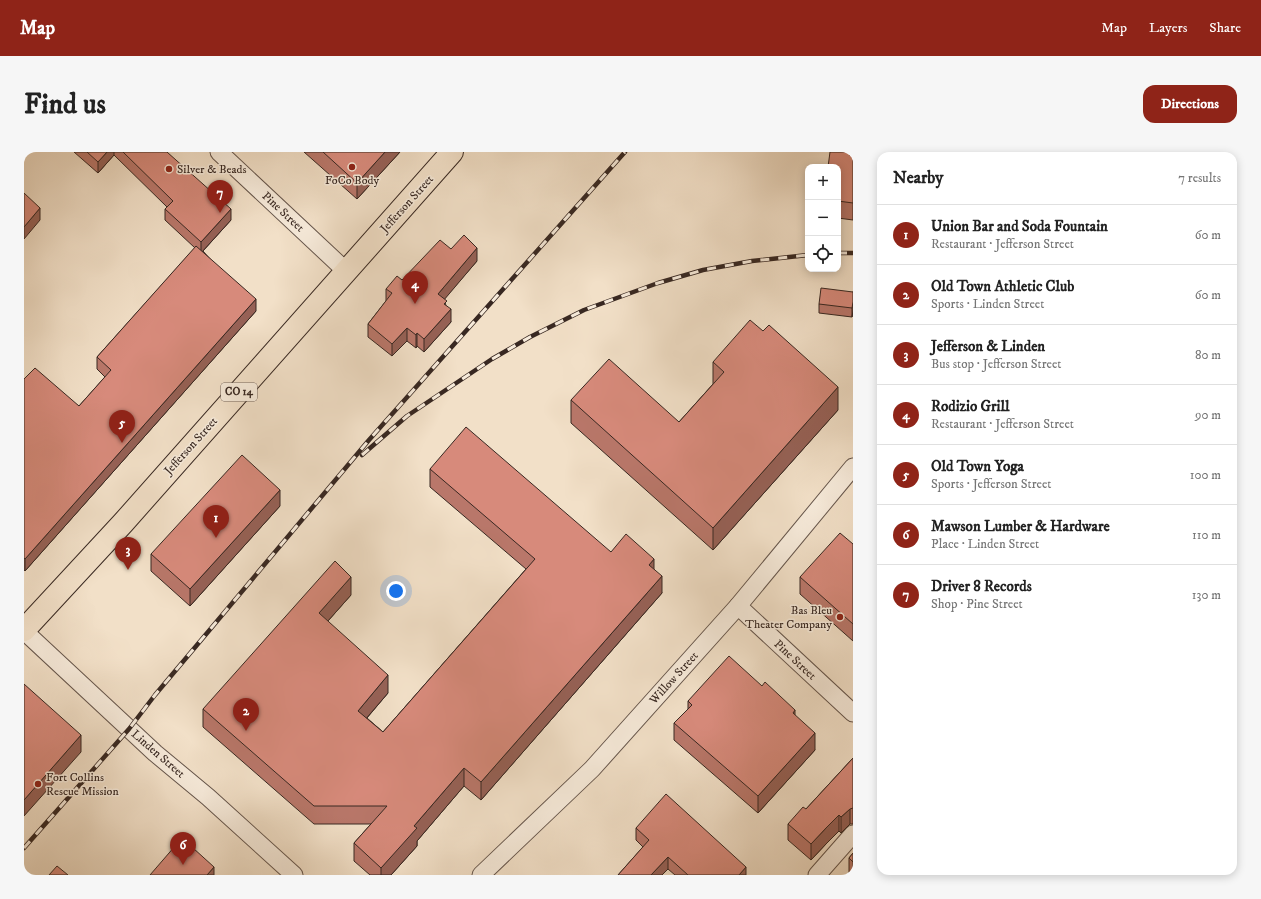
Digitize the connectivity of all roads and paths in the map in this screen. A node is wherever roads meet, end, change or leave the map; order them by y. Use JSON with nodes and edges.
{"nodes":[{"id":1,"x":219,"y":152,"type":"edge"},
{"id":2,"x":452,"y":152,"type":"edge"},
{"id":3,"x":346,"y":271,"type":"junction"},
{"id":4,"x":853,"y":467,"type":"edge"},
{"id":5,"x":738,"y":606,"type":"junction"},
{"id":6,"x":24,"y":631,"type":"edge"},
{"id":7,"x":853,"y":713,"type":"edge"},
{"id":8,"x":853,"y":834,"type":"edge"},
{"id":9,"x":294,"y":875,"type":"edge"},
{"id":10,"x":481,"y":875,"type":"edge"},
{"id":11,"x":817,"y":875,"type":"edge"}],
"edges":[{"from":1,"to":3,"type":"street","name":"Pine Street"},
{"from":2,"to":3,"type":"highway","name":"Jefferson Street","number":"CO 14"},
{"from":3,"to":6,"type":"highway","name":"Jefferson Street","number":"CO 14"},
{"from":4,"to":5,"type":"street","name":"Willow Street"},
{"from":5,"to":7,"type":"street","name":"Pine Street"},
{"from":5,"to":10,"type":"street","name":"Willow Street"},
{"from":6,"to":9,"type":"street","name":"Linden Street"},
{"from":8,"to":11,"type":"street"}]}
